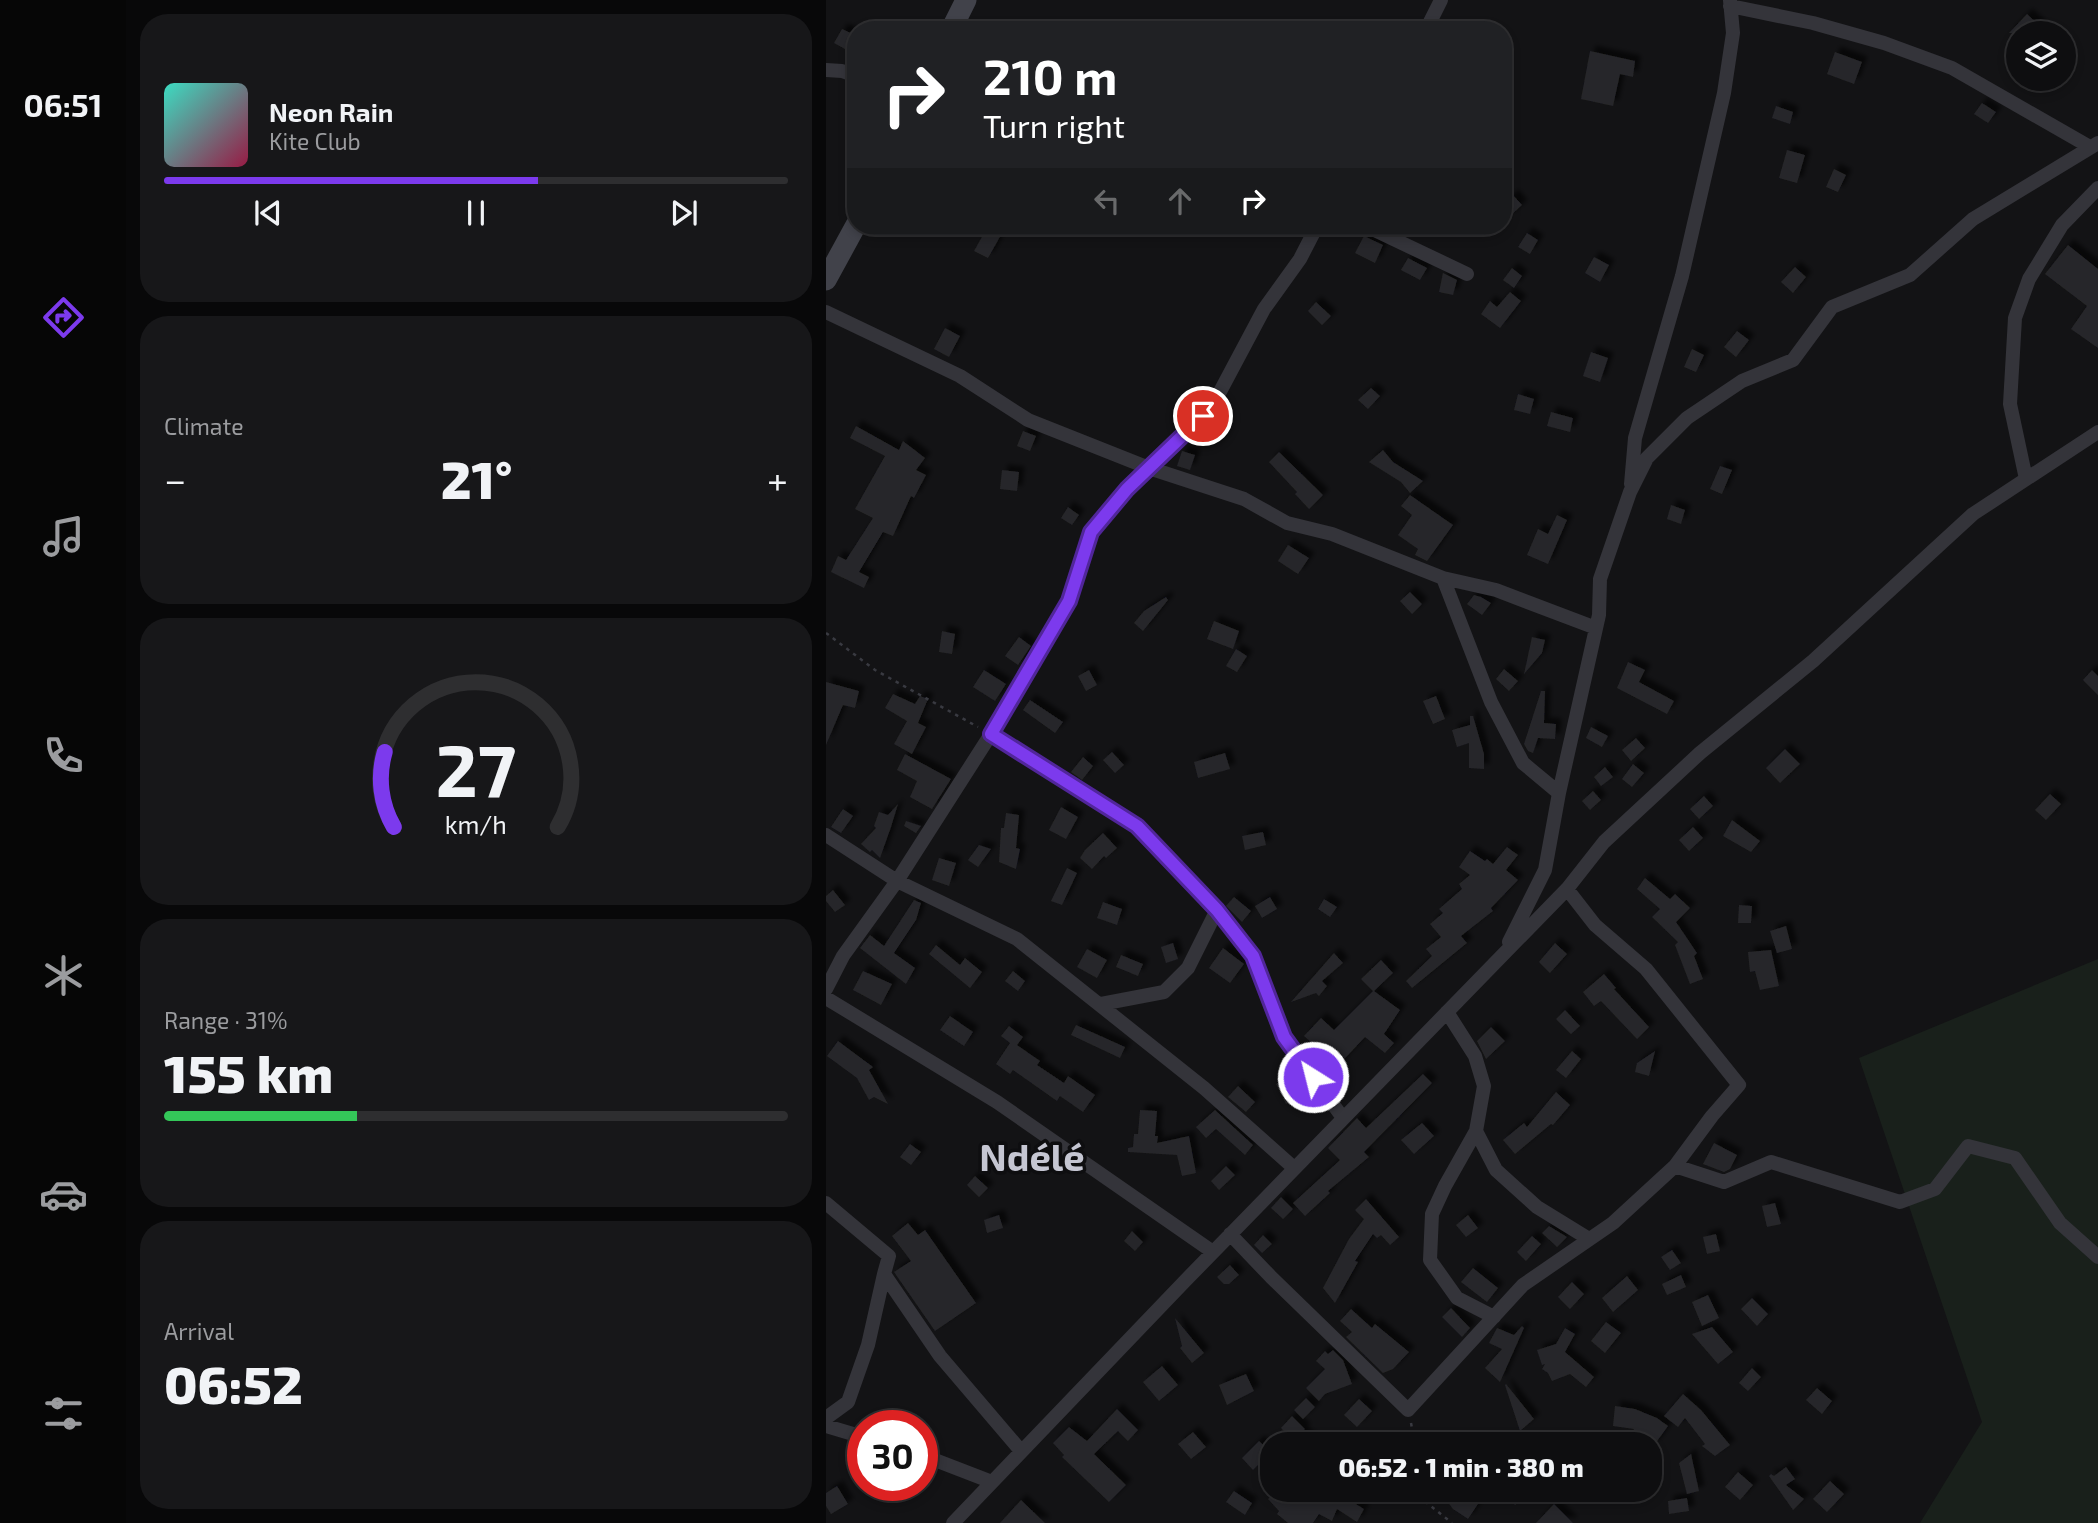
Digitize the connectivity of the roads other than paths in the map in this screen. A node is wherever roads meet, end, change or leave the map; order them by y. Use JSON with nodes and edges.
{"nodes":[{"id":1,"x":966,"y":0,"type":"edge"},
{"id":2,"x":1441,"y":0,"type":"edge"},
{"id":3,"x":1730,"y":2,"type":"edge"},
{"id":4,"x":956,"y":21,"type":"edge"},
{"id":5,"x":1430,"y":21,"type":"edge"},
{"id":6,"x":826,"y":70,"type":"edge"},
{"id":7,"x":847,"y":73,"type":"edge"},
{"id":8,"x":2094,"y":145,"type":"edge"},
{"id":9,"x":2098,"y":188,"type":"edge"},
{"id":10,"x":851,"y":235,"type":"edge"},
{"id":11,"x":1312,"y":235,"type":"edge"},
{"id":12,"x":1385,"y":235,"type":"edge"},
{"id":13,"x":1467,"y":274,"type":"dead end"},
{"id":14,"x":826,"y":281,"type":"edge"},
{"id":15,"x":826,"y":312,"type":"edge"},
{"id":16,"x":2098,"y":432,"type":"edge"},
{"id":17,"x":1149,"y":468,"type":"junction"},
{"id":18,"x":2026,"y":479,"type":"junction"},
{"id":19,"x":1630,"y":492,"type":"junction"},
{"id":20,"x":1443,"y":578,"type":"junction"},
{"id":21,"x":1596,"y":628,"type":"junction"},
{"id":22,"x":991,"y":734,"type":"junction"},
{"id":23,"x":1559,"y":793,"type":"junction"},
{"id":24,"x":826,"y":835,"type":"edge"},
{"id":25,"x":897,"y":881,"type":"junction"},
{"id":26,"x":1567,"y":889,"type":"junction"},
{"id":27,"x":1217,"y":910,"type":"junction"},
{"id":28,"x":1503,"y":953,"type":"junction"},
{"id":29,"x":826,"y":989,"type":"edge"},
{"id":30,"x":826,"y":998,"type":"edge"},
{"id":31,"x":1101,"y":1004,"type":"junction"},
{"id":32,"x":1447,"y":1012,"type":"junction"},
{"id":33,"x":1343,"y":1118,"type":"junction"},
{"id":34,"x":1476,"y":1131,"type":"junction"},
{"id":35,"x":1675,"y":1166,"type":"junction"},
{"id":36,"x":1294,"y":1168,"type":"junction"},
{"id":37,"x":826,"y":1203,"type":"edge"},
{"id":38,"x":1230,"y":1234,"type":"junction"},
{"id":39,"x":1589,"y":1239,"type":"junction"},
{"id":40,"x":1213,"y":1252,"type":"junction"},
{"id":41,"x":2098,"y":1257,"type":"edge"},
{"id":42,"x":884,"y":1274,"type":"junction"},
{"id":43,"x":1494,"y":1317,"type":"junction"},
{"id":44,"x":826,"y":1419,"type":"edge"},
{"id":45,"x":826,"y":1426,"type":"edge"},
{"id":46,"x":847,"y":1432,"type":"edge"},
{"id":47,"x":1021,"y":1451,"type":"junction"},
{"id":48,"x":938,"y":1461,"type":"edge"},
{"id":49,"x":992,"y":1482,"type":"junction"},
{"id":50,"x":953,"y":1523,"type":"edge"}],
"edges":[{"from":1,"to":4,"type":"main road"},
{"from":2,"to":5,"type":"street"},
{"from":3,"to":8,"type":"street"},
{"from":3,"to":19,"type":"street"},
{"from":6,"to":7,"type":"street"},
{"from":8,"to":19,"type":"street"},
{"from":9,"to":18,"type":"street"},
{"from":10,"to":14,"type":"main road"},
{"from":11,"to":17,"type":"street"},
{"from":12,"to":13,"type":"street"},
{"from":15,"to":17,"type":"street"},
{"from":16,"to":18,"type":"street"},
{"from":17,"to":20,"type":"street"},
{"from":17,"to":22,"type":"street"},
{"from":18,"to":26,"type":"street"},
{"from":19,"to":21,"type":"street"},
{"from":20,"to":21,"type":"street"},
{"from":20,"to":23,"type":"street"},
{"from":21,"to":23,"type":"street"},
{"from":22,"to":25,"type":"street"},
{"from":22,"to":27,"type":"street"},
{"from":23,"to":28,"type":"street"},
{"from":24,"to":25,"type":"street"},
{"from":25,"to":29,"type":"street"},
{"from":25,"to":31,"type":"street"},
{"from":26,"to":28,"type":"street"},
{"from":26,"to":35,"type":"street"},
{"from":27,"to":31,"type":"street"},
{"from":27,"to":33,"type":"street"},
{"from":28,"to":32,"type":"street"},
{"from":30,"to":40,"type":"street"},
{"from":31,"to":36,"type":"street"},
{"from":32,"to":33,"type":"street"},
{"from":32,"to":34,"type":"street"},
{"from":33,"to":36,"type":"street"},
{"from":34,"to":39,"type":"street"},
{"from":34,"to":43,"type":"street"},
{"from":35,"to":39,"type":"street"},
{"from":35,"to":41,"type":"street"},
{"from":36,"to":38,"type":"street"},
{"from":37,"to":42,"type":"street"},
{"from":38,"to":40,"type":"street"},
{"from":38,"to":43,"type":"street"},
{"from":39,"to":43,"type":"street"},
{"from":40,"to":47,"type":"street"},
{"from":42,"to":44,"type":"street"},
{"from":42,"to":47,"type":"street"},
{"from":45,"to":46,"type":"street"},
{"from":47,"to":49,"type":"street"},
{"from":48,"to":49,"type":"street"},
{"from":49,"to":50,"type":"street"}]}
